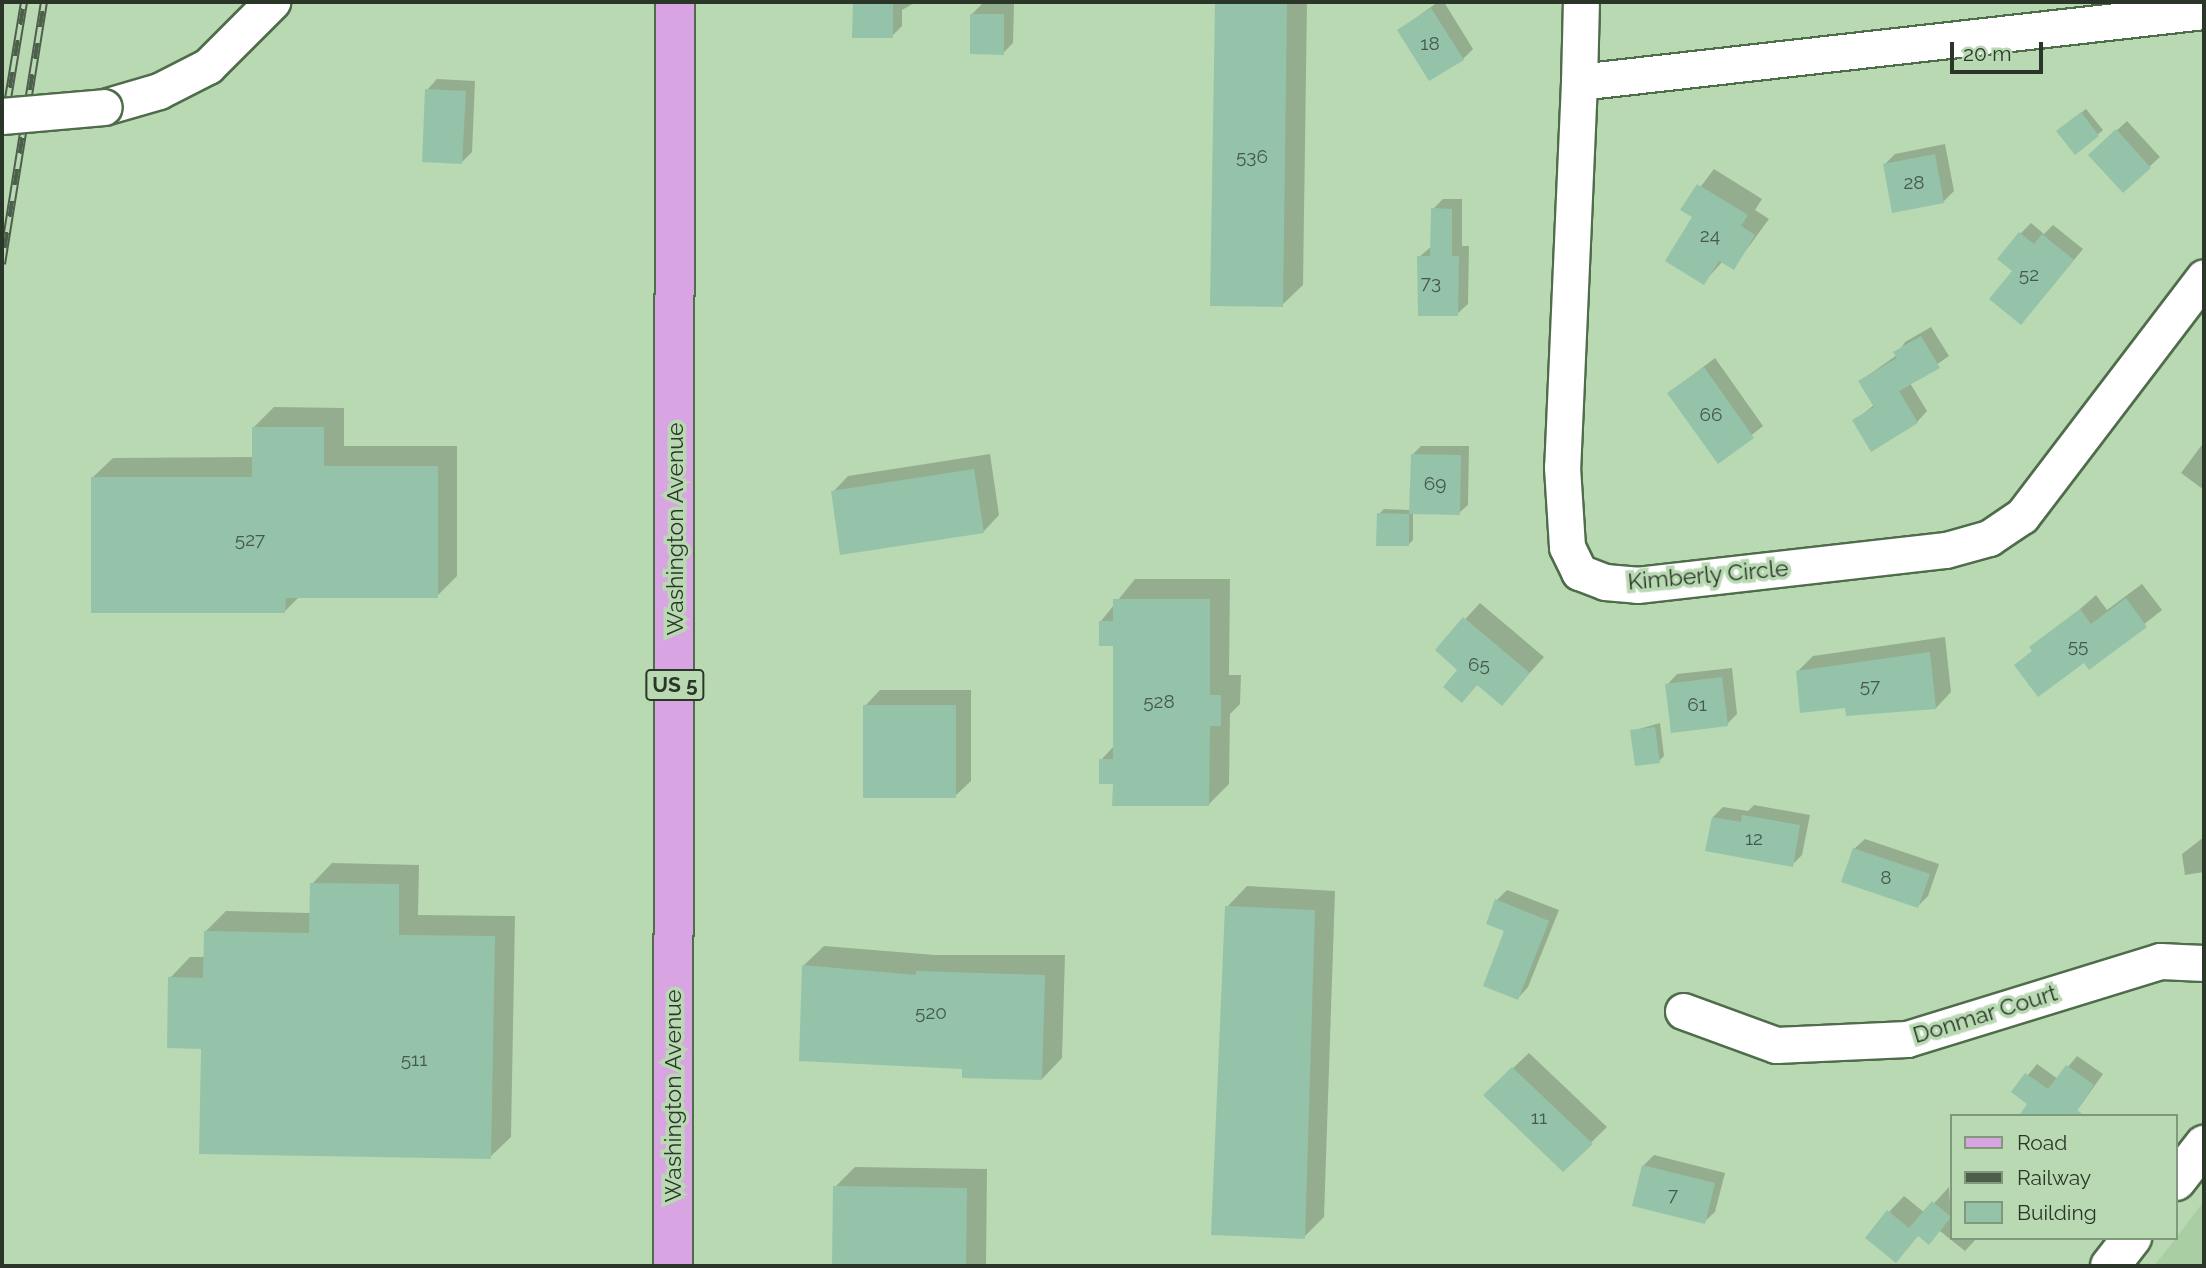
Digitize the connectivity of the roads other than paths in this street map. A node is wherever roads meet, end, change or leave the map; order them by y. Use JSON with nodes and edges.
{"nodes":[{"id":1,"x":272,"y":2,"type":"edge"},
{"id":2,"x":675,"y":2,"type":"edge"},
{"id":3,"x":1581,"y":2,"type":"edge"},
{"id":4,"x":2204,"y":11,"type":"edge"},
{"id":5,"x":1579,"y":82,"type":"junction"},
{"id":6,"x":2,"y":116,"type":"edge"},
{"id":7,"x":2204,"y":276,"type":"edge"},
{"id":8,"x":2204,"y":963,"type":"edge"},
{"id":9,"x":1683,"y":1011,"type":"dead end"},
{"id":10,"x":2204,"y":1144,"type":"edge"},
{"id":11,"x":2178,"y":1178,"type":"edge"},
{"id":12,"x":2130,"y":1240,"type":"edge"},
{"id":13,"x":673,"y":1266,"type":"edge"},
{"id":14,"x":2110,"y":1266,"type":"edge"}],
"edges":[{"from":1,"to":6,"type":"street","bridge":true},
{"from":2,"to":13,"type":"main road","name":"Washington Avenue","number":"US 5"},
{"from":3,"to":5,"type":"street","name":"Kimberly Circle"},
{"from":4,"to":5,"type":"street"},
{"from":5,"to":7,"type":"street","name":"Kimberly Circle"},
{"from":8,"to":9,"type":"street","name":"Donmar Court"},
{"from":10,"to":11,"type":"street"},
{"from":12,"to":14,"type":"street"}]}
